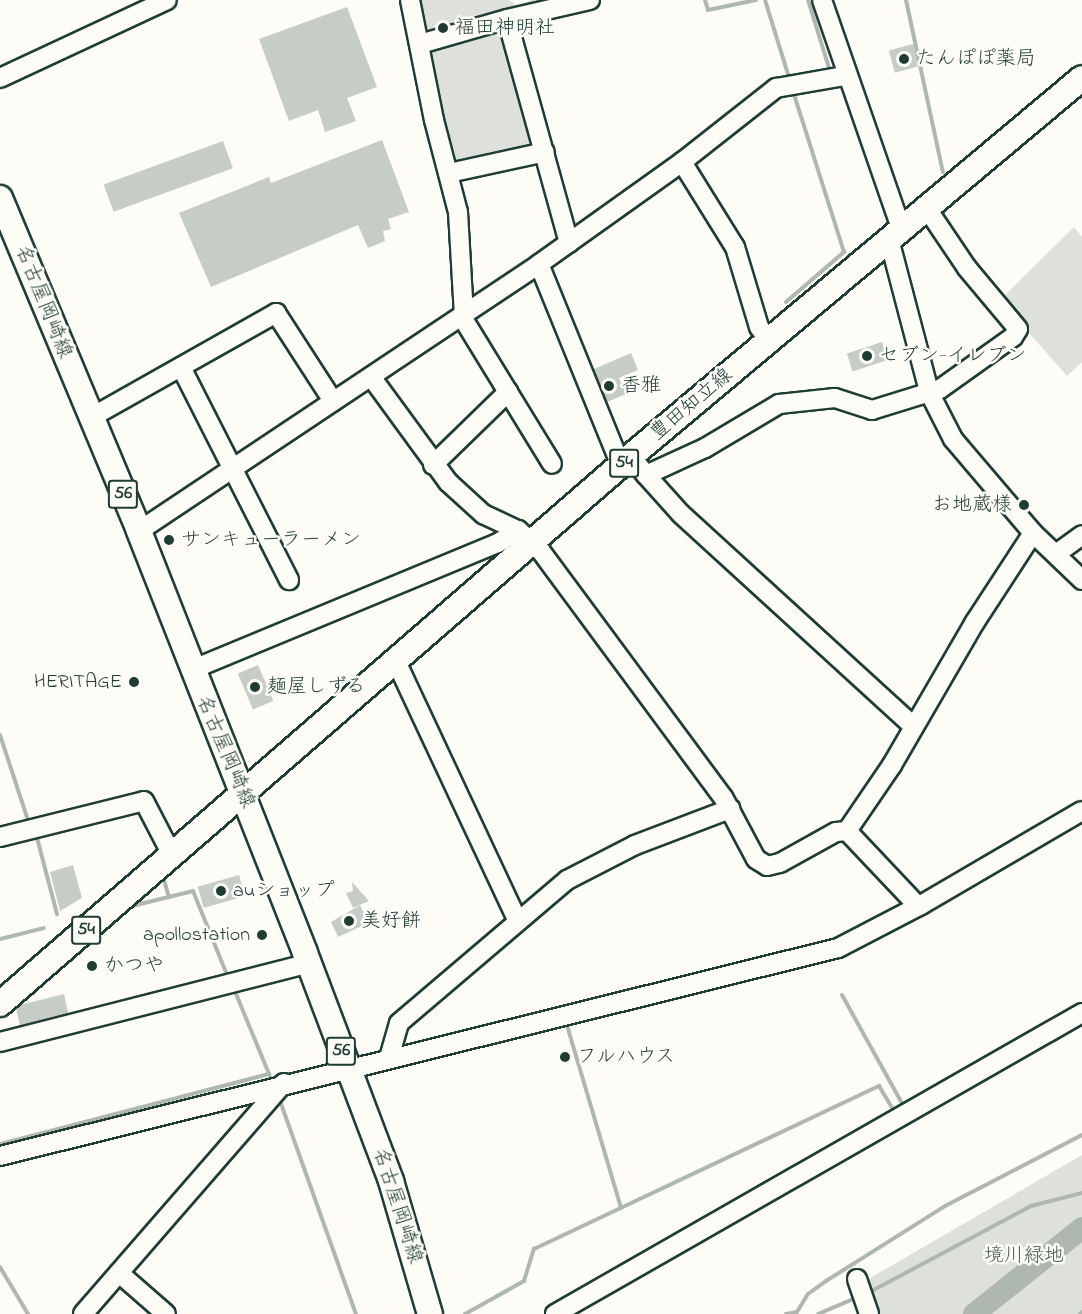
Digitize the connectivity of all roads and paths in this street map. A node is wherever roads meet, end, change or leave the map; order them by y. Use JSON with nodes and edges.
{"nodes":[{"id":1,"x":167,"y":0,"type":"edge"},
{"id":2,"x":410,"y":0,"type":"edge"},
{"id":3,"x":590,"y":0,"type":"edge"},
{"id":4,"x":822,"y":0,"type":"edge"},
{"id":5,"x":507,"y":19,"type":"junction"},
{"id":6,"x":420,"y":44,"type":"junction"},
{"id":7,"x":845,"y":76,"type":"junction"},
{"id":8,"x":0,"y":78,"type":"edge"},
{"id":9,"x":1082,"y":78,"type":"edge"},
{"id":10,"x":545,"y":152,"type":"junction"},
{"id":11,"x":682,"y":162,"type":"junction"},
{"id":12,"x":449,"y":173,"type":"junction"},
{"id":13,"x":0,"y":198,"type":"edge"},
{"id":14,"x":926,"y":207,"type":"junction"},
{"id":15,"x":895,"y":234,"type":"junction"},
{"id":16,"x":569,"y":243,"type":"junction"},
{"id":17,"x":539,"y":264,"type":"junction"},
{"id":18,"x":463,"y":316,"type":"junction"},
{"id":19,"x":769,"y":341,"type":"junction"},
{"id":20,"x":181,"y":367,"type":"junction"},
{"id":21,"x":372,"y":378,"type":"junction"},
{"id":22,"x":508,"y":392,"type":"junction"},
{"id":23,"x":929,"y":392,"type":"junction"},
{"id":24,"x":333,"y":401,"type":"junction"},
{"id":25,"x":90,"y":418,"type":"junction"},
{"id":26,"x":552,"y":464,"type":"dead end"},
{"id":27,"x":433,"y":465,"type":"junction"},
{"id":28,"x":633,"y":466,"type":"junction"},
{"id":29,"x":232,"y":469,"type":"junction"},
{"id":30,"x":139,"y":531,"type":"junction"},
{"id":31,"x":1033,"y":533,"type":"junction"},
{"id":32,"x":1082,"y":535,"type":"edge"},
{"id":33,"x":525,"y":536,"type":"junction"},
{"id":34,"x":1056,"y":554,"type":"junction"},
{"id":35,"x":289,"y":580,"type":"dead end"},
{"id":36,"x":1082,"y":580,"type":"edge"},
{"id":37,"x":395,"y":659,"type":"junction"},
{"id":38,"x":191,"y":670,"type":"junction"},
{"id":39,"x":913,"y":726,"type":"junction"},
{"id":40,"x":241,"y":793,"type":"junction"},
{"id":41,"x":730,"y":809,"type":"junction"},
{"id":42,"x":1082,"y":811,"type":"edge"},
{"id":43,"x":847,"y":831,"type":"junction"},
{"id":44,"x":0,"y":837,"type":"edge"},
{"id":45,"x":171,"y":853,"type":"junction"},
{"id":46,"x":918,"y":906,"type":"junction"},
{"id":47,"x":517,"y":920,"type":"junction"},
{"id":48,"x":309,"y":963,"type":"junction"},
{"id":49,"x":0,"y":985,"type":"edge"},
{"id":50,"x":0,"y":1004,"type":"edge"},
{"id":51,"x":1082,"y":1013,"type":"edge"},
{"id":52,"x":0,"y":1042,"type":"edge"},
{"id":53,"x":389,"y":1058,"type":"junction"},
{"id":54,"x":347,"y":1067,"type":"junction"},
{"id":55,"x":284,"y":1083,"type":"junction"},
{"id":56,"x":0,"y":1156,"type":"edge"},
{"id":57,"x":119,"y":1272,"type":"junction"},
{"id":58,"x":857,"y":1281,"type":"dead end"},
{"id":59,"x":870,"y":1313,"type":"edge"},
{"id":60,"x":83,"y":1314,"type":"edge"},
{"id":61,"x":166,"y":1314,"type":"edge"},
{"id":62,"x":430,"y":1314,"type":"edge"},
{"id":63,"x":555,"y":1314,"type":"edge"}],
"edges":[{"from":1,"to":8,"type":"street"},
{"from":2,"to":6,"type":"street"},
{"from":3,"to":5,"type":"street"},
{"from":4,"to":7,"type":"street"},
{"from":5,"to":6,"type":"street"},
{"from":5,"to":10,"type":"street"},
{"from":6,"to":12,"type":"street"},
{"from":7,"to":11,"type":"street"},
{"from":7,"to":15,"type":"street"},
{"from":9,"to":14,"type":"main road","name":"豊田知立線","number":"54"},
{"from":10,"to":12,"type":"street"},
{"from":10,"to":16,"type":"street"},
{"from":11,"to":16,"type":"street"},
{"from":11,"to":19,"type":"street"},
{"from":12,"to":18,"type":"street"},
{"from":13,"to":25,"type":"main road","name":"名古屋岡崎線","number":"56"},
{"from":14,"to":15,"type":"main road","name":"豊田知立線","number":"54"},
{"from":14,"to":23,"type":"street"},
{"from":15,"to":19,"type":"main road","name":"豊田知立線","number":"54"},
{"from":15,"to":23,"type":"street"},
{"from":16,"to":17,"type":"street"},
{"from":17,"to":18,"type":"street"},
{"from":17,"to":28,"type":"street"},
{"from":18,"to":21,"type":"street"},
{"from":18,"to":22,"type":"street"},
{"from":19,"to":28,"type":"main road","name":"豊田知立線","number":"54"},
{"from":20,"to":24,"type":"street"},
{"from":20,"to":25,"type":"street"},
{"from":20,"to":29,"type":"street"},
{"from":21,"to":24,"type":"street"},
{"from":21,"to":27,"type":"street"},
{"from":22,"to":26,"type":"street"},
{"from":22,"to":27,"type":"street"},
{"from":23,"to":28,"type":"street"},
{"from":23,"to":31,"type":"street"},
{"from":24,"to":29,"type":"street"},
{"from":25,"to":30,"type":"main road","name":"名古屋岡崎線","number":"56"},
{"from":27,"to":33,"type":"street"},
{"from":28,"to":33,"type":"main road","name":"豊田知立線","number":"54"},
{"from":28,"to":39,"type":"street"},
{"from":29,"to":30,"type":"street"},
{"from":29,"to":35,"type":"street"},
{"from":30,"to":38,"type":"main road","name":"名古屋岡崎線","number":"56"},
{"from":31,"to":34,"type":"street"},
{"from":31,"to":39,"type":"street"},
{"from":32,"to":34,"type":"street"},
{"from":33,"to":37,"type":"main road","name":"豊田知立線","number":"54"},
{"from":33,"to":38,"type":"street"},
{"from":33,"to":41,"type":"street"},
{"from":34,"to":36,"type":"street"},
{"from":37,"to":40,"type":"main road","name":"豊田知立線","number":"54"},
{"from":37,"to":47,"type":"street"},
{"from":38,"to":40,"type":"main road","name":"名古屋岡崎線","number":"56"},
{"from":39,"to":43,"type":"street"},
{"from":40,"to":45,"type":"main road","name":"豊田知立線","number":"54"},
{"from":40,"to":48,"type":"main road","name":"名古屋岡崎線","number":"56"},
{"from":41,"to":43,"type":"street"},
{"from":41,"to":47,"type":"street"},
{"from":42,"to":46,"type":"street"},
{"from":43,"to":46,"type":"street"},
{"from":44,"to":45,"type":"street"},
{"from":45,"to":49,"type":"main road","name":"豊田知立線","number":"54"},
{"from":45,"to":50,"type":"main road","name":"豊田知立線","number":"54"},
{"from":46,"to":53,"type":"street"},
{"from":47,"to":53,"type":"street"},
{"from":48,"to":52,"type":"street"},
{"from":48,"to":54,"type":"main road","name":"名古屋岡崎線","number":"56"},
{"from":51,"to":63,"type":"street"},
{"from":53,"to":54,"type":"street"},
{"from":54,"to":55,"type":"street"},
{"from":54,"to":62,"type":"main road","name":"名古屋岡崎線","number":"56"},
{"from":55,"to":56,"type":"street"},
{"from":55,"to":57,"type":"street"},
{"from":57,"to":60,"type":"street"},
{"from":57,"to":61,"type":"street"},
{"from":58,"to":59,"type":"street"}]}
